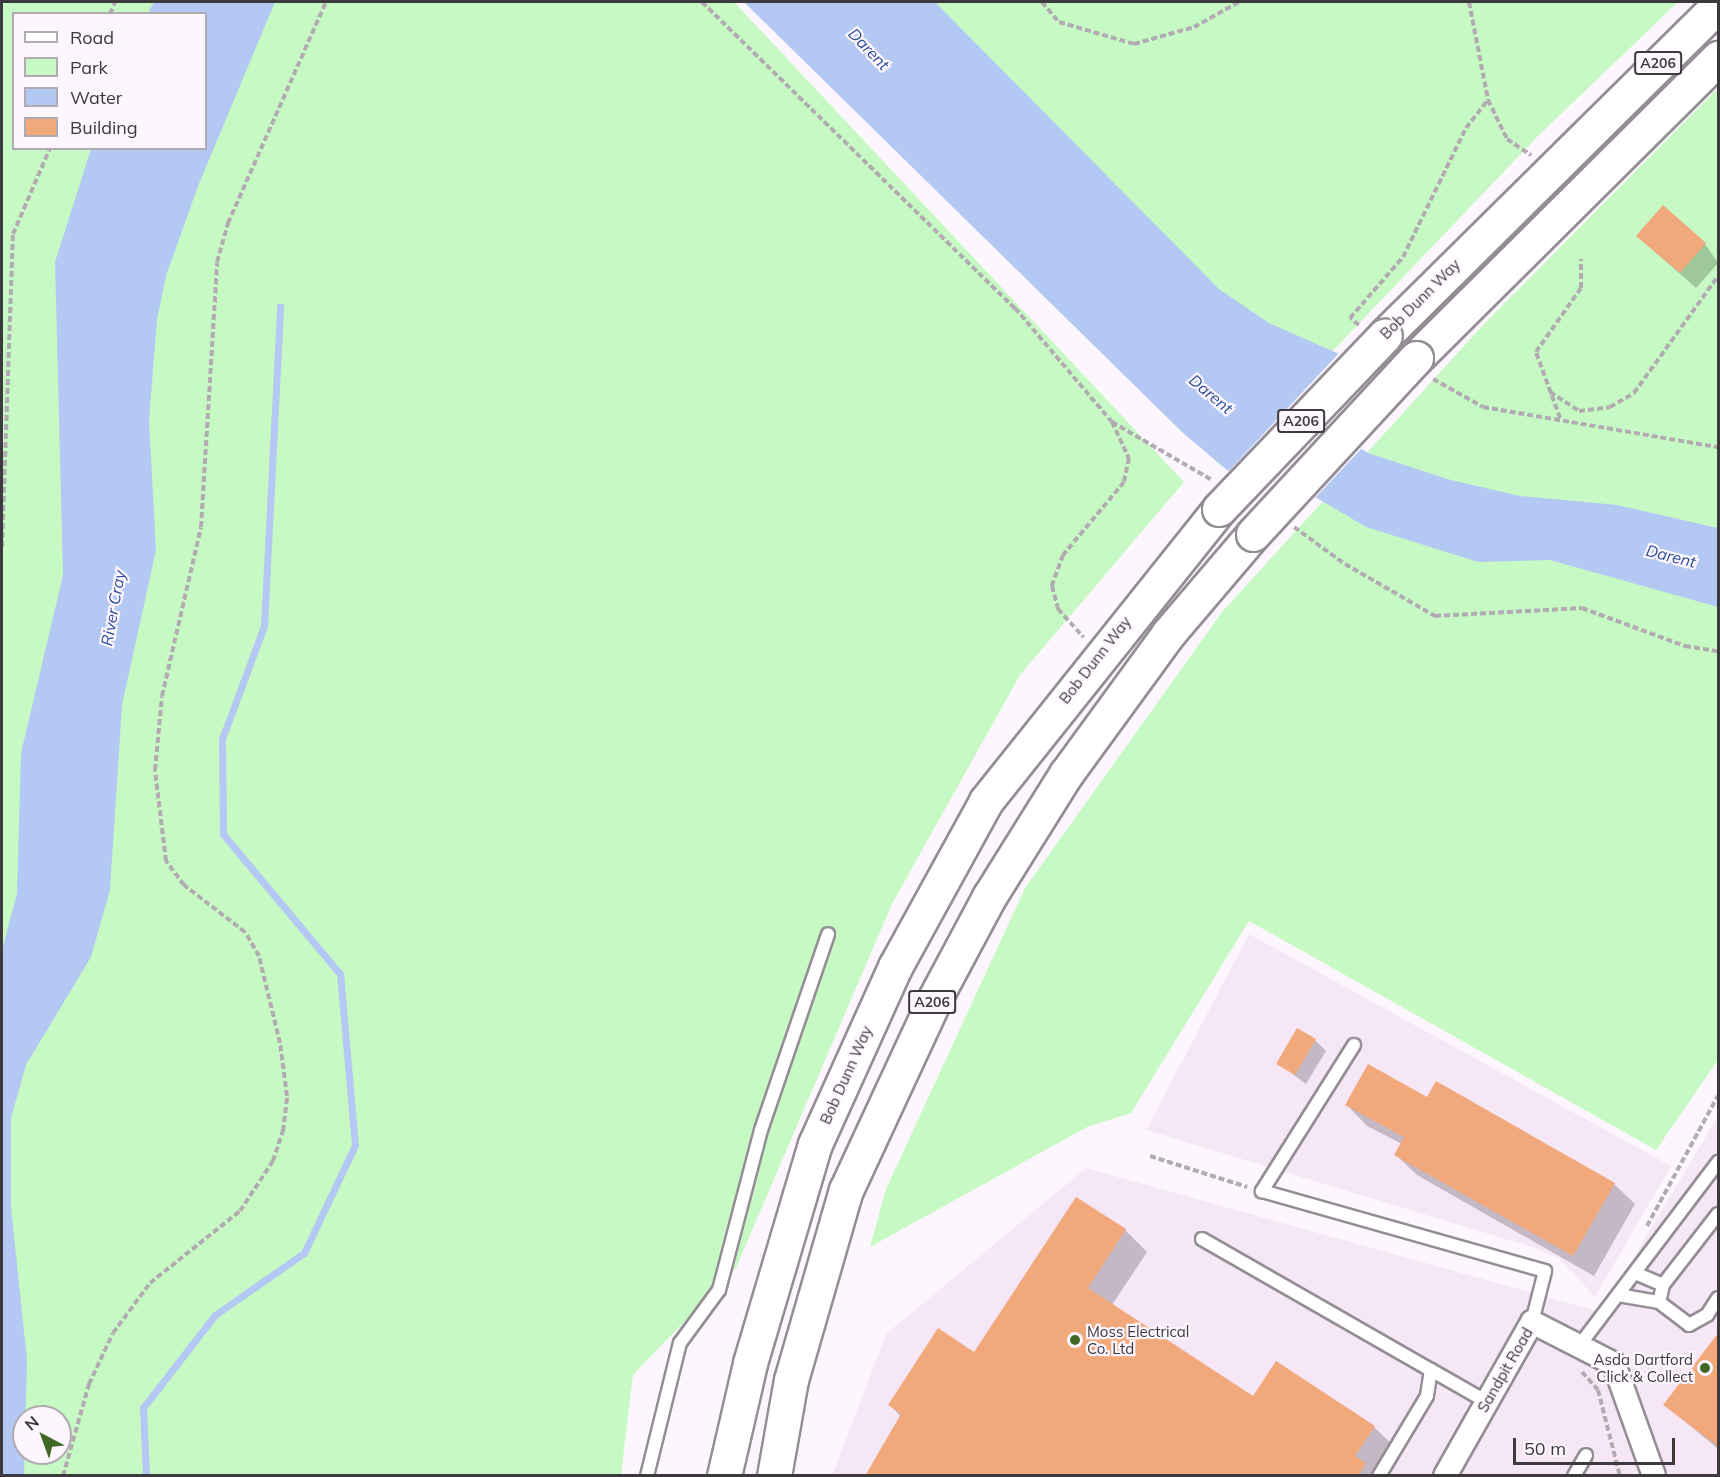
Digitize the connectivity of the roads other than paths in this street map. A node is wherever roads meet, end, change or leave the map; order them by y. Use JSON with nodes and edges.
{"nodes":[{"id":1,"x":1719,"y":5,"type":"edge"},
{"id":2,"x":1719,"y":58,"type":"edge"},
{"id":3,"x":828,"y":934,"type":"dead end"},
{"id":4,"x":1354,"y":1045,"type":"dead end"},
{"id":5,"x":1719,"y":1161,"type":"edge"},
{"id":6,"x":1719,"y":1214,"type":"edge"},
{"id":7,"x":1202,"y":1239,"type":"dead end"},
{"id":8,"x":1635,"y":1273,"type":"junction"},
{"id":9,"x":1663,"y":1285,"type":"junction"},
{"id":10,"x":1618,"y":1294,"type":"junction"},
{"id":11,"x":1719,"y":1298,"type":"edge"},
{"id":12,"x":1659,"y":1302,"type":"junction"},
{"id":13,"x":1532,"y":1322,"type":"junction"},
{"id":14,"x":1577,"y":1345,"type":"junction"},
{"id":15,"x":1431,"y":1370,"type":"junction"},
{"id":16,"x":1487,"y":1402,"type":"junction"},
{"id":17,"x":1586,"y":1455,"type":"dead end"},
{"id":18,"x":646,"y":1476,"type":"edge"},
{"id":19,"x":724,"y":1476,"type":"edge"},
{"id":20,"x":774,"y":1476,"type":"edge"},
{"id":21,"x":1379,"y":1476,"type":"edge"},
{"id":22,"x":1445,"y":1476,"type":"edge"},
{"id":23,"x":1574,"y":1476,"type":"edge"},
{"id":24,"x":1654,"y":1476,"type":"edge"}],
"edges":[{"from":1,"to":19,"type":"main road","name":"Bob Dunn Way","number":"A206","bridge":true},
{"from":2,"to":20,"type":"main road","number":"A206","bridge":true},
{"from":3,"to":18,"type":"lane"},
{"from":4,"to":13,"type":"lane"},
{"from":5,"to":8,"type":"lane"},
{"from":6,"to":9,"type":"lane"},
{"from":7,"to":15,"type":"lane"},
{"from":8,"to":9,"type":"lane"},
{"from":8,"to":10,"type":"lane"},
{"from":9,"to":12,"type":"lane"},
{"from":10,"to":12,"type":"lane"},
{"from":10,"to":14,"type":"lane"},
{"from":11,"to":12,"type":"lane"},
{"from":13,"to":14,"type":"street","name":"Sandpit Road"},
{"from":13,"to":16,"type":"street","name":"Sandpit Road"},
{"from":14,"to":24,"type":"street","name":"Sandpit Road"},
{"from":15,"to":16,"type":"lane"},
{"from":15,"to":21,"type":"lane"},
{"from":16,"to":22,"type":"street","name":"Sandpit Road"},
{"from":17,"to":23,"type":"lane"}]}
